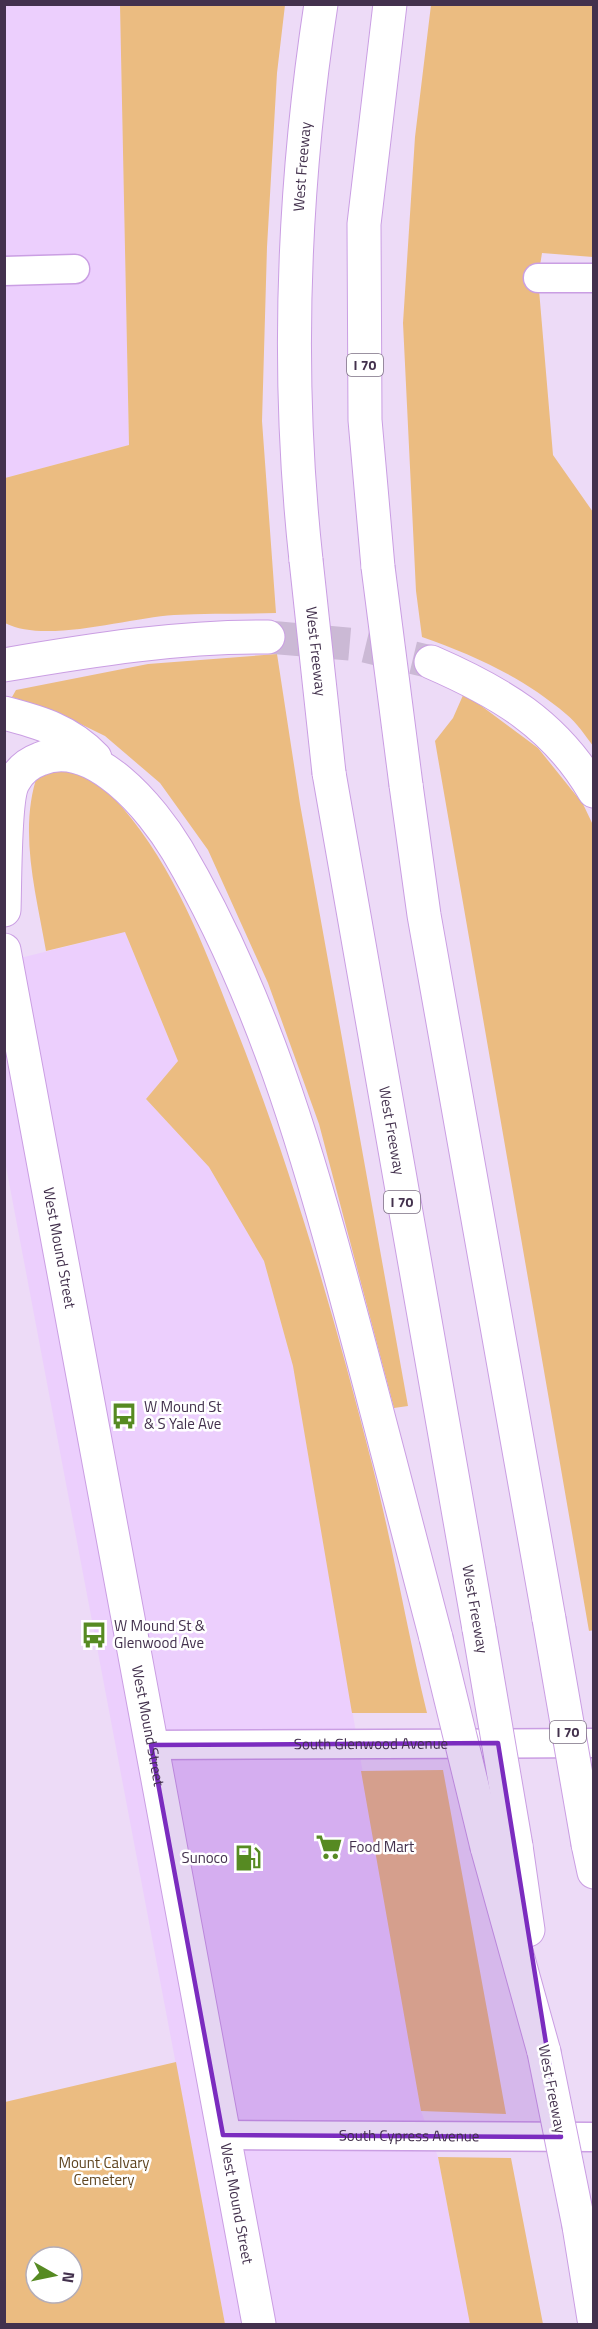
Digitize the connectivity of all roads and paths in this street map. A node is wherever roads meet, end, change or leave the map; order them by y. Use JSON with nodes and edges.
{"nodes":[{"id":1,"x":321,"y":4,"type":"edge"},
{"id":2,"x":390,"y":4,"type":"edge"},
{"id":3,"x":75,"y":269,"type":"dead end"},
{"id":4,"x":4,"y":271,"type":"edge"},
{"id":5,"x":538,"y":278,"type":"dead end"},
{"id":6,"x":594,"y":278,"type":"edge"},
{"id":7,"x":268,"y":637,"type":"tunnel mouth"},
{"id":8,"x":431,"y":662,"type":"tunnel mouth"},
{"id":9,"x":4,"y":665,"type":"edge"},
{"id":10,"x":4,"y":713,"type":"edge"},
{"id":11,"x":104,"y":768,"type":"junction"},
{"id":12,"x":594,"y":791,"type":"edge"},
{"id":13,"x":4,"y":910,"type":"edge"},
{"id":14,"x":4,"y":950,"type":"edge"},
{"id":15,"x":594,"y":1743,"type":"edge"},
{"id":16,"x":151,"y":1745,"type":"junction"},
{"id":17,"x":502,"y":1846,"type":"junction"},
{"id":18,"x":591,"y":1858,"type":"edge"},
{"id":19,"x":223,"y":2135,"type":"junction"},
{"id":20,"x":594,"y":2137,"type":"edge"},
{"id":21,"x":594,"y":2319,"type":"edge"},
{"id":22,"x":259,"y":2325,"type":"edge"}],
"edges":[{"from":1,"to":17,"type":"main road","name":"West Freeway","number":"I 70","bridge":true},
{"from":2,"to":18,"type":"main road","number":"I 70","bridge":true},
{"from":3,"to":4,"type":"street"},
{"from":5,"to":6,"type":"street"},
{"from":7,"to":9,"type":"main road"},
{"from":8,"to":12,"type":"main road"},
{"from":10,"to":11,"type":"main road"},
{"from":11,"to":13,"type":"main road"},
{"from":11,"to":17,"type":"main road","bridge":true},
{"from":14,"to":16,"type":"main road","name":"West Mound Street"},
{"from":15,"to":16,"type":"street","name":"South Glenwood Avenue"},
{"from":16,"to":19,"type":"main road","name":"West Mound Street"},
{"from":17,"to":21,"type":"main road","name":"West Freeway","number":"I 70","bridge":true},
{"from":19,"to":20,"type":"street","name":"South Cypress Avenue"},
{"from":19,"to":22,"type":"main road","name":"West Mound Street"}]}
